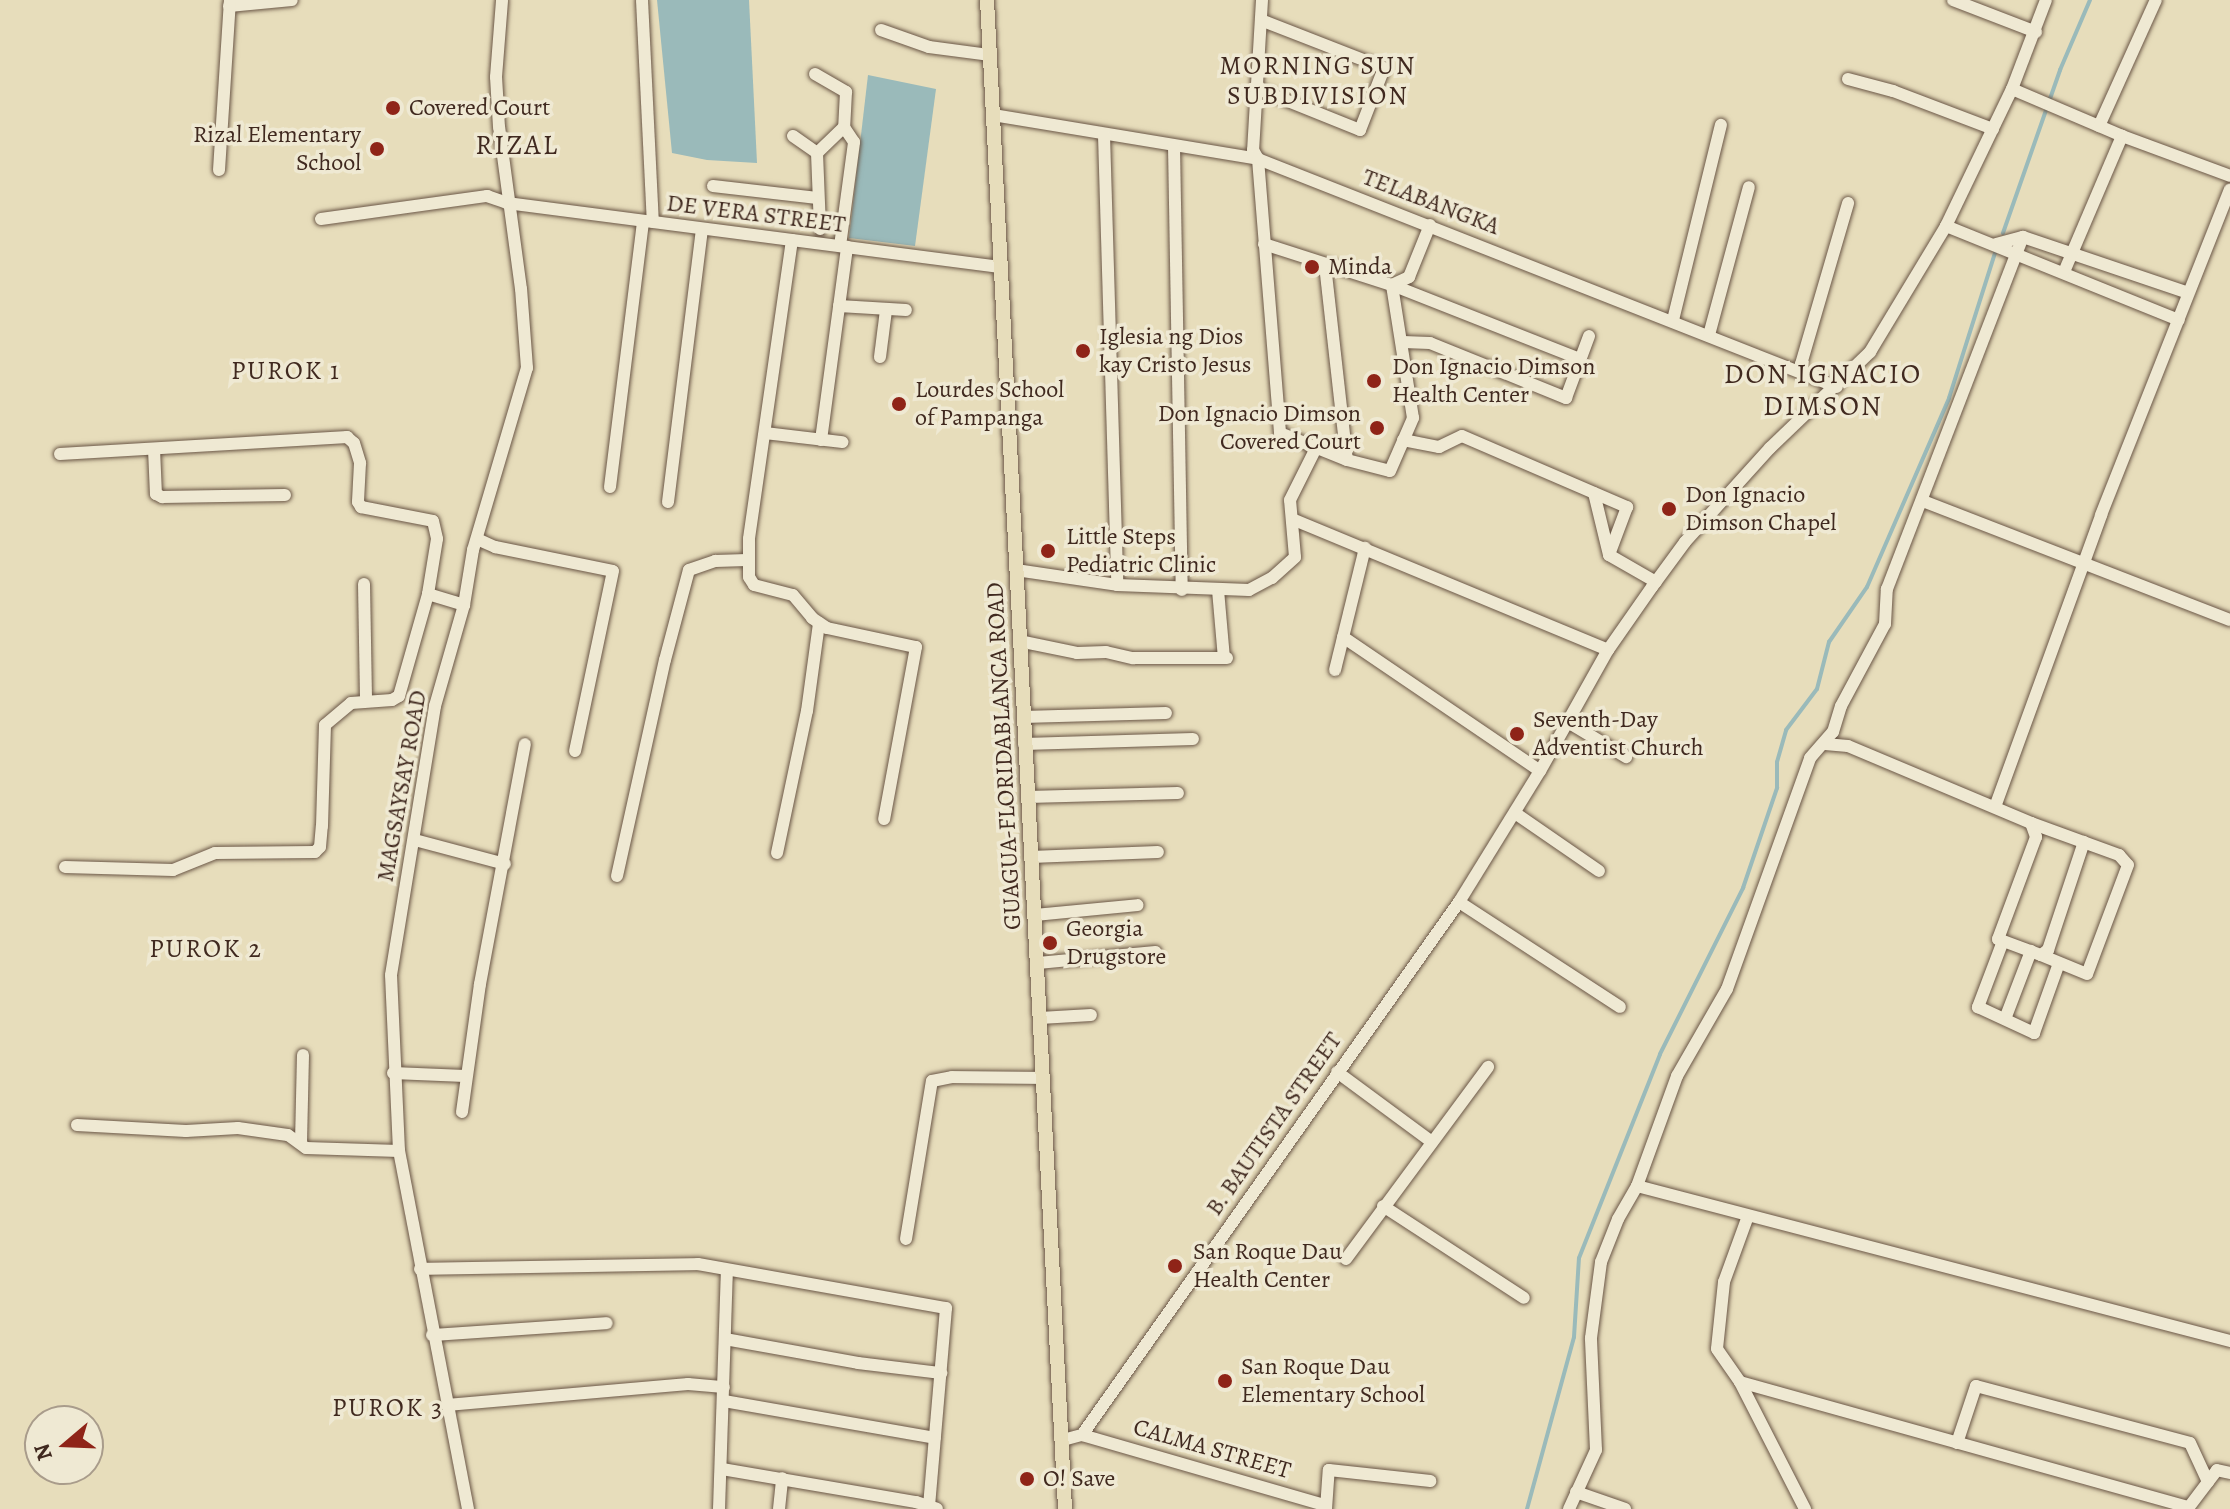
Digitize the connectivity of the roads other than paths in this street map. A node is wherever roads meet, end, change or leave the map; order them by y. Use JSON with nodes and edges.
{"nodes":[{"id":1,"x":292,"y":0,"type":"edge"},
{"id":2,"x":502,"y":0,"type":"edge"},
{"id":3,"x":642,"y":0,"type":"edge"},
{"id":4,"x":987,"y":0,"type":"edge"},
{"id":5,"x":1262,"y":0,"type":"edge"},
{"id":6,"x":1953,"y":0,"type":"edge"},
{"id":7,"x":2046,"y":0,"type":"edge"},
{"id":8,"x":2156,"y":0,"type":"edge"},
{"id":9,"x":229,"y":3,"type":"edge"},
{"id":10,"x":1261,"y":20,"type":"junction"},
{"id":11,"x":881,"y":30,"type":"dead end"},
{"id":12,"x":2036,"y":32,"type":"junction"},
{"id":13,"x":990,"y":55,"type":"junction"},
{"id":14,"x":815,"y":74,"type":"dead end"},
{"id":15,"x":1848,"y":79,"type":"dead end"},
{"id":16,"x":1258,"y":89,"type":"junction"},
{"id":17,"x":2012,"y":89,"type":"junction"},
{"id":18,"x":993,"y":115,"type":"junction"},
{"id":19,"x":1721,"y":125,"type":"dead end"},
{"id":20,"x":2099,"y":126,"type":"junction"},
{"id":21,"x":844,"y":127,"type":"junction"},
{"id":22,"x":1993,"y":129,"type":"junction"},
{"id":23,"x":1104,"y":135,"type":"junction"},
{"id":24,"x":793,"y":136,"type":"dead end"},
{"id":25,"x":2122,"y":136,"type":"junction"},
{"id":26,"x":1174,"y":146,"type":"junction"},
{"id":27,"x":817,"y":153,"type":"junction"},
{"id":28,"x":1258,"y":159,"type":"junction"},
{"id":29,"x":219,"y":170,"type":"dead end"},
{"id":30,"x":2230,"y":176,"type":"edge"},
{"id":31,"x":713,"y":186,"type":"dead end"},
{"id":32,"x":1749,"y":187,"type":"dead end"},
{"id":33,"x":2230,"y":190,"type":"edge"},
{"id":34,"x":817,"y":198,"type":"junction"},
{"id":35,"x":507,"y":203,"type":"junction"},
{"id":36,"x":1848,"y":203,"type":"dead end"},
{"id":37,"x":321,"y":219,"type":"dead end"},
{"id":38,"x":648,"y":222,"type":"junction"},
{"id":39,"x":1430,"y":225,"type":"junction"},
{"id":40,"x":1946,"y":226,"type":"junction"},
{"id":41,"x":702,"y":229,"type":"junction"},
{"id":42,"x":819,"y":236,"type":"junction"},
{"id":43,"x":2023,"y":237,"type":"junction"},
{"id":44,"x":792,"y":240,"type":"junction"},
{"id":45,"x":1264,"y":244,"type":"junction"},
{"id":46,"x":1996,"y":244,"type":"junction"},
{"id":47,"x":844,"y":247,"type":"junction"},
{"id":48,"x":2073,"y":252,"type":"junction"},
{"id":49,"x":2014,"y":257,"type":"junction"},
{"id":50,"x":1325,"y":265,"type":"junction"},
{"id":51,"x":1000,"y":267,"type":"junction"},
{"id":52,"x":2064,"y":272,"type":"junction"},
{"id":53,"x":1392,"y":285,"type":"junction"},
{"id":54,"x":2188,"y":293,"type":"junction"},
{"id":55,"x":839,"y":306,"type":"junction"},
{"id":56,"x":886,"y":310,"type":"junction"},
{"id":57,"x":906,"y":310,"type":"dead end"},
{"id":58,"x":1673,"y":320,"type":"junction"},
{"id":59,"x":2179,"y":320,"type":"junction"},
{"id":60,"x":1709,"y":335,"type":"junction"},
{"id":61,"x":1589,"y":336,"type":"dead end"},
{"id":62,"x":1403,"y":342,"type":"junction"},
{"id":63,"x":880,"y":357,"type":"dead end"},
{"id":64,"x":1580,"y":359,"type":"junction"},
{"id":65,"x":1799,"y":371,"type":"junction"},
{"id":66,"x":1837,"y":387,"type":"junction"},
{"id":67,"x":765,"y":433,"type":"junction"},
{"id":68,"x":821,"y":440,"type":"junction"},
{"id":69,"x":1403,"y":440,"type":"junction"},
{"id":70,"x":842,"y":442,"type":"dead end"},
{"id":71,"x":1316,"y":448,"type":"junction"},
{"id":72,"x":154,"y":449,"type":"junction"},
{"id":73,"x":60,"y":454,"type":"dead end"},
{"id":74,"x":1347,"y":460,"type":"junction"},
{"id":75,"x":610,"y":487,"type":"dead end"},
{"id":76,"x":1594,"y":493,"type":"junction"},
{"id":77,"x":285,"y":495,"type":"dead end"},
{"id":78,"x":1923,"y":501,"type":"junction"},
{"id":79,"x":668,"y":502,"type":"dead end"},
{"id":80,"x":1292,"y":519,"type":"junction"},
{"id":81,"x":477,"y":539,"type":"junction"},
{"id":82,"x":1365,"y":548,"type":"junction"},
{"id":83,"x":1609,"y":555,"type":"junction"},
{"id":84,"x":747,"y":560,"type":"junction"},
{"id":85,"x":2086,"y":562,"type":"junction"},
{"id":86,"x":1016,"y":570,"type":"junction"},
{"id":87,"x":1656,"y":582,"type":"junction"},
{"id":88,"x":364,"y":584,"type":"dead end"},
{"id":89,"x":1117,"y":585,"type":"junction"},
{"id":90,"x":1182,"y":590,"type":"junction"},
{"id":91,"x":1218,"y":590,"type":"junction"},
{"id":92,"x":428,"y":594,"type":"junction"},
{"id":93,"x":464,"y":605,"type":"junction"},
{"id":94,"x":2230,"y":620,"type":"edge"},
{"id":95,"x":819,"y":623,"type":"junction"},
{"id":96,"x":1343,"y":637,"type":"junction"},
{"id":97,"x":1019,"y":641,"type":"junction"},
{"id":98,"x":1608,"y":650,"type":"junction"},
{"id":99,"x":1335,"y":670,"type":"dead end"},
{"id":100,"x":366,"y":700,"type":"junction"},
{"id":101,"x":1166,"y":713,"type":"dead end"},
{"id":102,"x":1023,"y":717,"type":"junction"},
{"id":103,"x":1568,"y":722,"type":"junction"},
{"id":104,"x":1193,"y":739,"type":"dead end"},
{"id":105,"x":525,"y":744,"type":"dead end"},
{"id":106,"x":1024,"y":744,"type":"junction"},
{"id":107,"x":1825,"y":744,"type":"junction"},
{"id":108,"x":575,"y":751,"type":"dead end"},
{"id":109,"x":1626,"y":757,"type":"dead end"},
{"id":110,"x":1540,"y":771,"type":"junction"},
{"id":111,"x":1178,"y":793,"type":"dead end"},
{"id":112,"x":1028,"y":797,"type":"junction"},
{"id":113,"x":1995,"y":807,"type":"junction"},
{"id":114,"x":1515,"y":813,"type":"junction"},
{"id":115,"x":884,"y":819,"type":"dead end"},
{"id":116,"x":2031,"y":823,"type":"junction"},
{"id":117,"x":415,"y":840,"type":"junction"},
{"id":118,"x":2084,"y":842,"type":"junction"},
{"id":119,"x":1158,"y":852,"type":"dead end"},
{"id":120,"x":777,"y":853,"type":"dead end"},
{"id":121,"x":1031,"y":857,"type":"junction"},
{"id":122,"x":505,"y":864,"type":"junction"},
{"id":123,"x":65,"y":867,"type":"dead end"},
{"id":124,"x":1599,"y":871,"type":"dead end"},
{"id":125,"x":617,"y":876,"type":"dead end"},
{"id":126,"x":1459,"y":902,"type":"junction"},
{"id":127,"x":1138,"y":905,"type":"dead end"},
{"id":128,"x":1035,"y":915,"type":"junction"},
{"id":129,"x":2003,"y":941,"type":"junction"},
{"id":130,"x":1155,"y":952,"type":"dead end"},
{"id":131,"x":2036,"y":953,"type":"junction"},
{"id":132,"x":1038,"y":963,"type":"junction"},
{"id":133,"x":2059,"y":963,"type":"junction"},
{"id":134,"x":1620,"y":1007,"type":"dead end"},
{"id":135,"x":1091,"y":1015,"type":"dead end"},
{"id":136,"x":1040,"y":1018,"type":"junction"},
{"id":137,"x":2005,"y":1019,"type":"junction"},
{"id":138,"x":303,"y":1055,"type":"dead end"},
{"id":139,"x":1488,"y":1067,"type":"dead end"},
{"id":140,"x":1337,"y":1072,"type":"junction"},
{"id":141,"x":393,"y":1073,"type":"junction"},
{"id":142,"x":465,"y":1076,"type":"junction"},
{"id":143,"x":1043,"y":1078,"type":"junction"},
{"id":144,"x":462,"y":1112,"type":"dead end"},
{"id":145,"x":77,"y":1125,"type":"dead end"},
{"id":146,"x":1432,"y":1142,"type":"junction"},
{"id":147,"x":301,"y":1143,"type":"junction"},
{"id":148,"x":399,"y":1151,"type":"junction"},
{"id":149,"x":1637,"y":1186,"type":"junction"},
{"id":150,"x":1383,"y":1206,"type":"junction"},
{"id":151,"x":1748,"y":1216,"type":"junction"},
{"id":152,"x":906,"y":1239,"type":"dead end"},
{"id":153,"x":1346,"y":1259,"type":"dead end"},
{"id":154,"x":420,"y":1269,"type":"junction"},
{"id":155,"x":727,"y":1270,"type":"junction"},
{"id":156,"x":1524,"y":1298,"type":"dead end"},
{"id":157,"x":607,"y":1323,"type":"dead end"},
{"id":158,"x":432,"y":1335,"type":"junction"},
{"id":159,"x":725,"y":1339,"type":"junction"},
{"id":160,"x":2230,"y":1341,"type":"edge"},
{"id":161,"x":941,"y":1373,"type":"junction"},
{"id":162,"x":1740,"y":1382,"type":"junction"},
{"id":163,"x":724,"y":1387,"type":"junction"},
{"id":164,"x":724,"y":1401,"type":"junction"},
{"id":165,"x":447,"y":1405,"type":"junction"},
{"id":166,"x":1082,"y":1435,"type":"junction"},
{"id":167,"x":935,"y":1438,"type":"junction"},
{"id":168,"x":1063,"y":1440,"type":"junction"},
{"id":169,"x":1957,"y":1443,"type":"junction"},
{"id":170,"x":722,"y":1469,"type":"junction"},
{"id":171,"x":2230,"y":1473,"type":"edge"},
{"id":172,"x":782,"y":1478,"type":"junction"},
{"id":173,"x":1430,"y":1481,"type":"dead end"},
{"id":174,"x":2208,"y":1482,"type":"junction"},
{"id":175,"x":1576,"y":1492,"type":"junction"},
{"id":176,"x":933,"y":1507,"type":"edge"},
{"id":177,"x":1326,"y":1507,"type":"edge"},
{"id":178,"x":468,"y":1509,"type":"edge"},
{"id":179,"x":719,"y":1509,"type":"edge"},
{"id":180,"x":779,"y":1509,"type":"edge"},
{"id":181,"x":1065,"y":1509,"type":"edge"},
{"id":182,"x":1569,"y":1509,"type":"edge"},
{"id":183,"x":1625,"y":1509,"type":"edge"},
{"id":184,"x":1805,"y":1509,"type":"edge"}],
"edges":[{"from":1,"to":9,"type":"street"},
{"from":2,"to":35,"type":"street","name":"MAGSAYSAY ROAD"},
{"from":3,"to":38,"type":"street"},
{"from":4,"to":13,"type":"main road","name":"GUAGUA-FLORIDABLANCA ROAD"},
{"from":5,"to":10,"type":"street"},
{"from":6,"to":12,"type":"street"},
{"from":7,"to":12,"type":"street","name":"B. BAUTISTA STREET"},
{"from":8,"to":20,"type":"street"},
{"from":9,"to":29,"type":"street"},
{"from":10,"to":16,"type":"street"},
{"from":10,"to":16,"type":"street"},
{"from":11,"to":13,"type":"street"},
{"from":12,"to":17,"type":"street","name":"B. BAUTISTA STREET"},
{"from":13,"to":18,"type":"main road","name":"GUAGUA-FLORIDABLANCA ROAD"},
{"from":14,"to":21,"type":"street"},
{"from":15,"to":22,"type":"street"},
{"from":16,"to":28,"type":"street"},
{"from":17,"to":20,"type":"street"},
{"from":17,"to":22,"type":"street","name":"B. BAUTISTA STREET"},
{"from":18,"to":23,"type":"street","name":"TELABANGKA"},
{"from":18,"to":51,"type":"main road","name":"GUAGUA-FLORIDABLANCA ROAD"},
{"from":19,"to":58,"type":"street"},
{"from":20,"to":25,"type":"street"},
{"from":21,"to":27,"type":"street"},
{"from":21,"to":47,"type":"street"},
{"from":22,"to":40,"type":"street","name":"B. BAUTISTA STREET"},
{"from":23,"to":26,"type":"street","name":"TELABANGKA"},
{"from":23,"to":89,"type":"street"},
{"from":24,"to":27,"type":"street"},
{"from":25,"to":30,"type":"street"},
{"from":25,"to":48,"type":"street"},
{"from":26,"to":28,"type":"street","name":"TELABANGKA"},
{"from":26,"to":90,"type":"street"},
{"from":27,"to":34,"type":"street"},
{"from":28,"to":39,"type":"street","name":"TELABANGKA"},
{"from":28,"to":45,"type":"street"},
{"from":31,"to":34,"type":"street"},
{"from":32,"to":60,"type":"street"},
{"from":33,"to":54,"type":"street"},
{"from":34,"to":42,"type":"street"},
{"from":35,"to":37,"type":"street","name":"DE VERA STREET"},
{"from":35,"to":38,"type":"street","name":"DE VERA STREET"},
{"from":35,"to":81,"type":"street","name":"MAGSAYSAY ROAD"},
{"from":36,"to":65,"type":"street"},
{"from":38,"to":41,"type":"street","name":"DE VERA STREET"},
{"from":38,"to":75,"type":"street"},
{"from":39,"to":53,"type":"street"},
{"from":39,"to":58,"type":"street","name":"TELABANGKA"},
{"from":40,"to":46,"type":"street"},
{"from":40,"to":66,"type":"street","name":"B. BAUTISTA STREET"},
{"from":41,"to":44,"type":"street","name":"DE VERA STREET"},
{"from":41,"to":79,"type":"street"},
{"from":42,"to":44,"type":"street","name":"DE VERA STREET"},
{"from":42,"to":47,"type":"street","name":"DE VERA STREET"},
{"from":43,"to":46,"type":"street"},
{"from":43,"to":48,"type":"street"},
{"from":43,"to":49,"type":"street"},
{"from":44,"to":67,"type":"street"},
{"from":45,"to":50,"type":"street"},
{"from":45,"to":71,"type":"street"},
{"from":46,"to":49,"type":"street"},
{"from":47,"to":51,"type":"street","name":"DE VERA STREET"},
{"from":47,"to":55,"type":"street"},
{"from":48,"to":52,"type":"street"},
{"from":48,"to":54,"type":"street"},
{"from":49,"to":52,"type":"street"},
{"from":49,"to":78,"type":"street"},
{"from":50,"to":53,"type":"street"},
{"from":50,"to":74,"type":"street"},
{"from":51,"to":86,"type":"main road","name":"GUAGUA-FLORIDABLANCA ROAD"},
{"from":52,"to":59,"type":"street"},
{"from":53,"to":62,"type":"street"},
{"from":53,"to":64,"type":"street"},
{"from":54,"to":59,"type":"street"},
{"from":55,"to":56,"type":"street"},
{"from":55,"to":68,"type":"street"},
{"from":56,"to":57,"type":"street"},
{"from":56,"to":63,"type":"street"},
{"from":58,"to":60,"type":"street","name":"TELABANGKA"},
{"from":59,"to":85,"type":"street"},
{"from":60,"to":65,"type":"street","name":"TELABANGKA"},
{"from":61,"to":64,"type":"street"},
{"from":62,"to":64,"type":"street"},
{"from":62,"to":69,"type":"street"},
{"from":65,"to":66,"type":"street","name":"TELABANGKA"},
{"from":66,"to":87,"type":"street","name":"B. BAUTISTA STREET"},
{"from":67,"to":68,"type":"street"},
{"from":67,"to":84,"type":"street"},
{"from":68,"to":70,"type":"street"},
{"from":69,"to":74,"type":"street"},
{"from":69,"to":76,"type":"street"},
{"from":71,"to":74,"type":"street"},
{"from":71,"to":80,"type":"street"},
{"from":72,"to":73,"type":"street"},
{"from":72,"to":77,"type":"street"},
{"from":72,"to":92,"type":"street"},
{"from":76,"to":83,"type":"street"},
{"from":76,"to":83,"type":"street"},
{"from":78,"to":85,"type":"street"},
{"from":78,"to":107,"type":"street"},
{"from":80,"to":82,"type":"street"},
{"from":80,"to":91,"type":"street"},
{"from":81,"to":93,"type":"street","name":"MAGSAYSAY ROAD"},
{"from":81,"to":108,"type":"street"},
{"from":82,"to":96,"type":"street"},
{"from":82,"to":98,"type":"street"},
{"from":83,"to":87,"type":"street"},
{"from":84,"to":95,"type":"street"},
{"from":84,"to":125,"type":"street"},
{"from":85,"to":94,"type":"street"},
{"from":85,"to":113,"type":"street"},
{"from":86,"to":89,"type":"street"},
{"from":86,"to":97,"type":"main road","name":"GUAGUA-FLORIDABLANCA ROAD"},
{"from":87,"to":98,"type":"street","name":"B. BAUTISTA STREET"},
{"from":88,"to":100,"type":"street"},
{"from":89,"to":90,"type":"street"},
{"from":90,"to":91,"type":"street"},
{"from":91,"to":97,"type":"street"},
{"from":92,"to":93,"type":"street"},
{"from":92,"to":100,"type":"street"},
{"from":93,"to":117,"type":"street","name":"MAGSAYSAY ROAD"},
{"from":95,"to":115,"type":"street"},
{"from":95,"to":120,"type":"street"},
{"from":96,"to":99,"type":"street"},
{"from":96,"to":110,"type":"street"},
{"from":97,"to":102,"type":"main road","name":"GUAGUA-FLORIDABLANCA ROAD"},
{"from":98,"to":103,"type":"street","name":"B. BAUTISTA STREET"},
{"from":100,"to":123,"type":"street"},
{"from":101,"to":102,"type":"street"},
{"from":102,"to":106,"type":"main road","name":"GUAGUA-FLORIDABLANCA ROAD"},
{"from":103,"to":109,"type":"street"},
{"from":103,"to":110,"type":"street","name":"B. BAUTISTA STREET"},
{"from":104,"to":106,"type":"street"},
{"from":105,"to":122,"type":"street"},
{"from":106,"to":112,"type":"main road","name":"GUAGUA-FLORIDABLANCA ROAD"},
{"from":107,"to":113,"type":"street"},
{"from":107,"to":149,"type":"street"},
{"from":110,"to":114,"type":"street","name":"B. BAUTISTA STREET"},
{"from":111,"to":112,"type":"street"},
{"from":112,"to":121,"type":"main road","name":"GUAGUA-FLORIDABLANCA ROAD"},
{"from":113,"to":116,"type":"street"},
{"from":114,"to":124,"type":"street"},
{"from":114,"to":126,"type":"street","name":"B. BAUTISTA STREET"},
{"from":116,"to":118,"type":"street"},
{"from":116,"to":129,"type":"street"},
{"from":117,"to":122,"type":"street"},
{"from":117,"to":141,"type":"street","name":"MAGSAYSAY ROAD"},
{"from":118,"to":131,"type":"street"},
{"from":118,"to":133,"type":"street"},
{"from":119,"to":121,"type":"street"},
{"from":121,"to":128,"type":"main road","name":"GUAGUA-FLORIDABLANCA ROAD"},
{"from":122,"to":142,"type":"street"},
{"from":126,"to":134,"type":"street"},
{"from":126,"to":140,"type":"street","name":"B. BAUTISTA STREET"},
{"from":127,"to":128,"type":"street"},
{"from":128,"to":132,"type":"main road","name":"GUAGUA-FLORIDABLANCA ROAD"},
{"from":129,"to":131,"type":"street"},
{"from":129,"to":137,"type":"street"},
{"from":130,"to":132,"type":"street"},
{"from":131,"to":133,"type":"street"},
{"from":131,"to":137,"type":"street"},
{"from":132,"to":136,"type":"main road","name":"GUAGUA-FLORIDABLANCA ROAD"},
{"from":133,"to":137,"type":"street"},
{"from":135,"to":136,"type":"street"},
{"from":136,"to":143,"type":"main road","name":"GUAGUA-FLORIDABLANCA ROAD"},
{"from":138,"to":147,"type":"street"},
{"from":139,"to":146,"type":"street"},
{"from":140,"to":146,"type":"street"},
{"from":140,"to":166,"type":"street","name":"B. BAUTISTA STREET"},
{"from":141,"to":142,"type":"street"},
{"from":141,"to":148,"type":"street","name":"MAGSAYSAY ROAD"},
{"from":142,"to":144,"type":"street"},
{"from":143,"to":152,"type":"street"},
{"from":143,"to":168,"type":"main road","name":"GUAGUA-FLORIDABLANCA ROAD"},
{"from":145,"to":147,"type":"street"},
{"from":146,"to":150,"type":"street"},
{"from":147,"to":148,"type":"street"},
{"from":148,"to":154,"type":"street","name":"MAGSAYSAY ROAD"},
{"from":149,"to":151,"type":"street"},
{"from":149,"to":175,"type":"street"},
{"from":150,"to":153,"type":"street"},
{"from":150,"to":156,"type":"street"},
{"from":151,"to":160,"type":"street"},
{"from":151,"to":162,"type":"street"},
{"from":154,"to":155,"type":"street"},
{"from":154,"to":158,"type":"street","name":"MAGSAYSAY ROAD"},
{"from":155,"to":159,"type":"street"},
{"from":155,"to":161,"type":"street"},
{"from":157,"to":158,"type":"street"},
{"from":158,"to":165,"type":"street","name":"MAGSAYSAY ROAD"},
{"from":159,"to":161,"type":"street"},
{"from":159,"to":163,"type":"street"},
{"from":161,"to":167,"type":"street"},
{"from":162,"to":169,"type":"street"},
{"from":162,"to":184,"type":"street"},
{"from":163,"to":164,"type":"street"},
{"from":163,"to":165,"type":"street"},
{"from":164,"to":167,"type":"street"},
{"from":164,"to":170,"type":"street"},
{"from":165,"to":178,"type":"street","name":"MAGSAYSAY ROAD"},
{"from":166,"to":168,"type":"street"},
{"from":166,"to":177,"type":"street","name":"CALMA STREET"},
{"from":167,"to":176,"type":"street"},
{"from":168,"to":181,"type":"main road","name":"GUAGUA-FLORIDABLANCA ROAD"},
{"from":169,"to":174,"type":"street"},
{"from":169,"to":174,"type":"street"},
{"from":170,"to":172,"type":"street"},
{"from":170,"to":179,"type":"street"},
{"from":171,"to":174,"type":"street"},
{"from":172,"to":176,"type":"street"},
{"from":172,"to":180,"type":"street"},
{"from":173,"to":177,"type":"street"},
{"from":175,"to":182,"type":"street"},
{"from":175,"to":183,"type":"street"}]}
